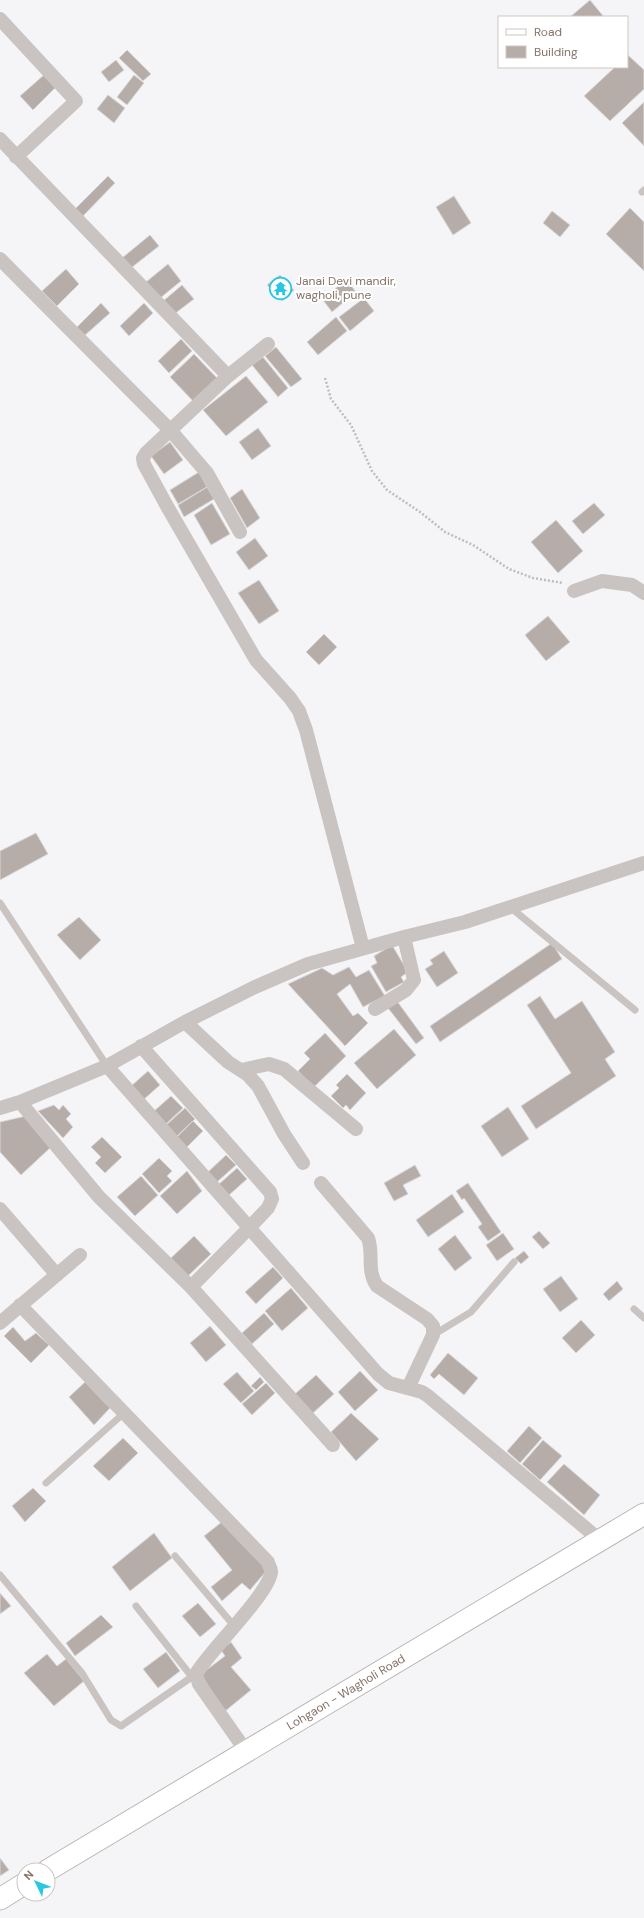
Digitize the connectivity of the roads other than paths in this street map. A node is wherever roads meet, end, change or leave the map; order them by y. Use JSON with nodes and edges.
{"nodes":[{"id":1,"x":0,"y":19,"type":"edge"},
{"id":2,"x":0,"y":139,"type":"edge"},
{"id":3,"x":16,"y":156,"type":"junction"},
{"id":4,"x":0,"y":260,"type":"edge"},
{"id":5,"x":268,"y":344,"type":"dead end"},
{"id":6,"x":228,"y":376,"type":"junction"},
{"id":7,"x":171,"y":431,"type":"junction"},
{"id":8,"x":240,"y":532,"type":"dead end"},
{"id":9,"x":574,"y":591,"type":"road end"},
{"id":10,"x":644,"y":592,"type":"edge"},
{"id":11,"x":644,"y":863,"type":"edge"},
{"id":12,"x":0,"y":903,"type":"edge"},
{"id":13,"x":510,"y":907,"type":"junction"},
{"id":14,"x":404,"y":936,"type":"junction"},
{"id":15,"x":363,"y":948,"type":"junction"},
{"id":16,"x":375,"y":1009,"type":"dead end"},
{"id":17,"x":635,"y":1010,"type":"dead end"},
{"id":18,"x":185,"y":1022,"type":"junction"},
{"id":19,"x":141,"y":1046,"type":"junction"},
{"id":20,"x":107,"y":1066,"type":"junction"},
{"id":21,"x":241,"y":1070,"type":"junction"},
{"id":22,"x":20,"y":1102,"type":"junction"},
{"id":23,"x":0,"y":1108,"type":"edge"},
{"id":24,"x":356,"y":1129,"type":"dead end"},
{"id":25,"x":303,"y":1163,"type":"dead end"},
{"id":26,"x":321,"y":1183,"type":"dead end"},
{"id":27,"x":0,"y":1209,"type":"edge"},
{"id":28,"x":250,"y":1228,"type":"junction"},
{"id":29,"x":80,"y":1255,"type":"dead end"},
{"id":30,"x":514,"y":1262,"type":"dead end"},
{"id":31,"x":57,"y":1275,"type":"junction"},
{"id":32,"x":191,"y":1287,"type":"junction"},
{"id":33,"x":20,"y":1305,"type":"junction"},
{"id":34,"x":634,"y":1309,"type":"dead end"},
{"id":35,"x":644,"y":1318,"type":"edge"},
{"id":36,"x":0,"y":1323,"type":"edge"},
{"id":37,"x":433,"y":1335,"type":"junction"},
{"id":38,"x":408,"y":1388,"type":"junction"},
{"id":39,"x":124,"y":1412,"type":"junction"},
{"id":40,"x":334,"y":1445,"type":"dead end"},
{"id":41,"x":46,"y":1483,"type":"dead end"},
{"id":42,"x":644,"y":1514,"type":"edge"},
{"id":43,"x":601,"y":1541,"type":"junction"},
{"id":44,"x":175,"y":1556,"type":"dead end"},
{"id":45,"x":0,"y":1574,"type":"edge"},
{"id":46,"x":136,"y":1606,"type":"dead end"},
{"id":47,"x":234,"y":1627,"type":"junction"},
{"id":48,"x":194,"y":1676,"type":"junction"},
{"id":49,"x":246,"y":1751,"type":"junction"},
{"id":50,"x":56,"y":1865,"type":"edge"},
{"id":51,"x":16,"y":1889,"type":"edge"},
{"id":52,"x":0,"y":1899,"type":"edge"}],
"edges":[{"from":1,"to":3,"type":"street"},
{"from":2,"to":3,"type":"street"},
{"from":3,"to":6,"type":"street"},
{"from":4,"to":7,"type":"street"},
{"from":5,"to":6,"type":"street"},
{"from":6,"to":7,"type":"street"},
{"from":7,"to":8,"type":"street"},
{"from":7,"to":15,"type":"street"},
{"from":9,"to":10,"type":"street"},
{"from":11,"to":13,"type":"street"},
{"from":12,"to":20,"type":"lane"},
{"from":13,"to":14,"type":"street"},
{"from":13,"to":17,"type":"lane"},
{"from":14,"to":15,"type":"street"},
{"from":14,"to":16,"type":"street"},
{"from":15,"to":18,"type":"street"},
{"from":18,"to":19,"type":"street"},
{"from":18,"to":21,"type":"street"},
{"from":19,"to":20,"type":"street"},
{"from":19,"to":28,"type":"street"},
{"from":20,"to":22,"type":"street"},
{"from":20,"to":28,"type":"street"},
{"from":21,"to":24,"type":"street"},
{"from":21,"to":25,"type":"street"},
{"from":22,"to":23,"type":"street"},
{"from":22,"to":32,"type":"street"},
{"from":26,"to":37,"type":"street"},
{"from":27,"to":31,"type":"street"},
{"from":28,"to":32,"type":"street"},
{"from":28,"to":38,"type":"street"},
{"from":29,"to":31,"type":"street"},
{"from":30,"to":37,"type":"lane"},
{"from":31,"to":33,"type":"street"},
{"from":32,"to":40,"type":"street"},
{"from":33,"to":36,"type":"street"},
{"from":33,"to":39,"type":"street"},
{"from":34,"to":35,"type":"lane"},
{"from":37,"to":38,"type":"street"},
{"from":38,"to":43,"type":"street"},
{"from":39,"to":41,"type":"lane"},
{"from":39,"to":47,"type":"street"},
{"from":42,"to":43,"type":"main road","name":"Lohgaon - Wagholi Road"},
{"from":43,"to":49,"type":"main road","name":"Lohgaon - Wagholi Road"},
{"from":44,"to":47,"type":"lane"},
{"from":45,"to":48,"type":"lane"},
{"from":46,"to":48,"type":"lane"},
{"from":47,"to":48,"type":"street"},
{"from":48,"to":49,"type":"street"},
{"from":49,"to":50,"type":"main road","name":"Lohgaon - Wagholi Road"},
{"from":51,"to":52,"type":"main road"}]}
